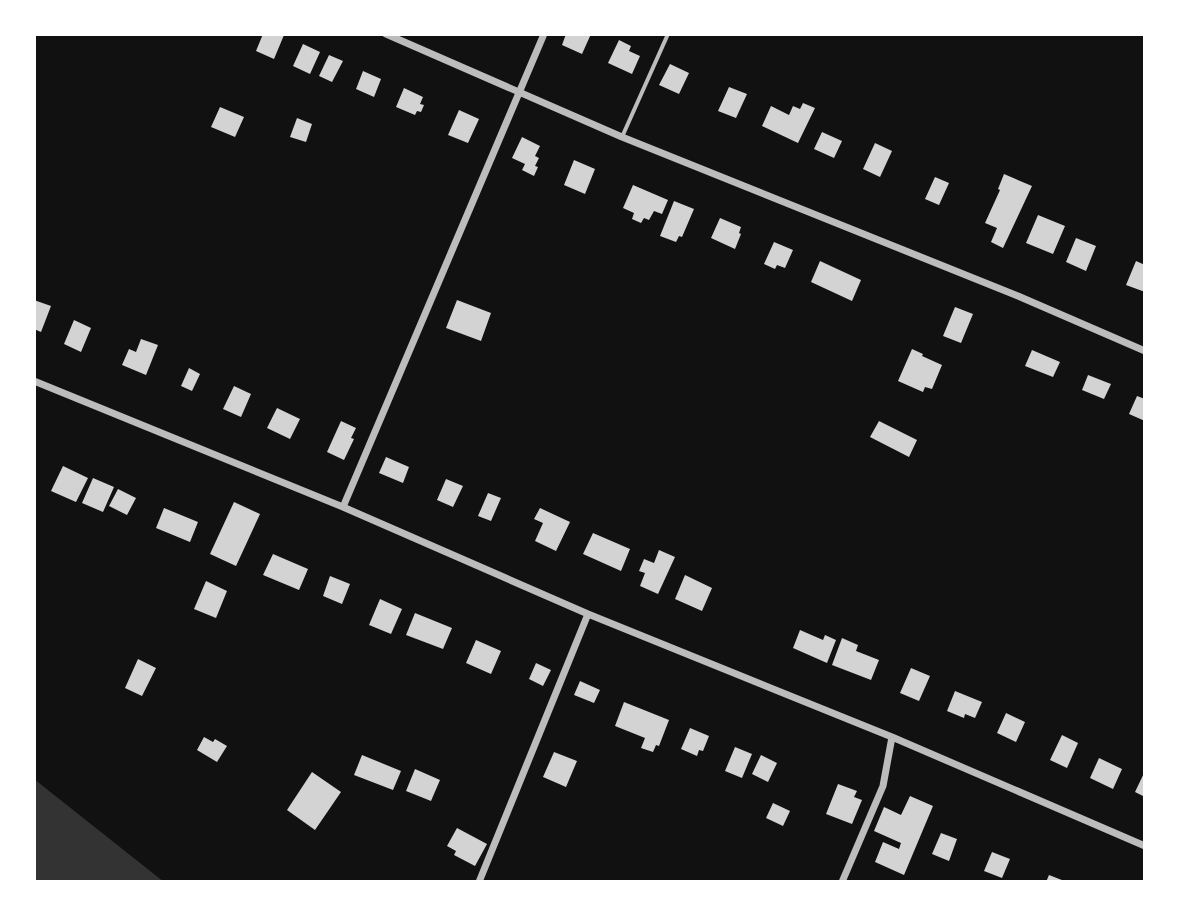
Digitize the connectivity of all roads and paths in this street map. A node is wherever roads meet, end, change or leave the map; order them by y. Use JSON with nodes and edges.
{"nodes":[{"id":1,"x":386,"y":34,"type":"edge"},
{"id":2,"x":544,"y":34,"type":"edge"},
{"id":3,"x":668,"y":34,"type":"edge"},
{"id":4,"x":520,"y":92,"type":"junction"},
{"id":5,"x":622,"y":137,"type":"junction"},
{"id":6,"x":1145,"y":351,"type":"edge"},
{"id":7,"x":34,"y":381,"type":"edge"},
{"id":8,"x":343,"y":507,"type":"junction"},
{"id":9,"x":588,"y":614,"type":"junction"},
{"id":10,"x":892,"y":737,"type":"junction"},
{"id":11,"x":1145,"y":846,"type":"edge"},
{"id":12,"x":479,"y":882,"type":"edge"},
{"id":13,"x":842,"y":882,"type":"edge"}],
"edges":[{"from":1,"to":4,"type":"street"},
{"from":2,"to":4,"type":"street"},
{"from":3,"to":5,"type":"lane"},
{"from":4,"to":5,"type":"street"},
{"from":4,"to":8,"type":"street"},
{"from":5,"to":6,"type":"street"},
{"from":7,"to":8,"type":"street"},
{"from":8,"to":9,"type":"street"},
{"from":9,"to":10,"type":"street"},
{"from":9,"to":12,"type":"street"},
{"from":10,"to":11,"type":"street"},
{"from":10,"to":13,"type":"street"}]}
